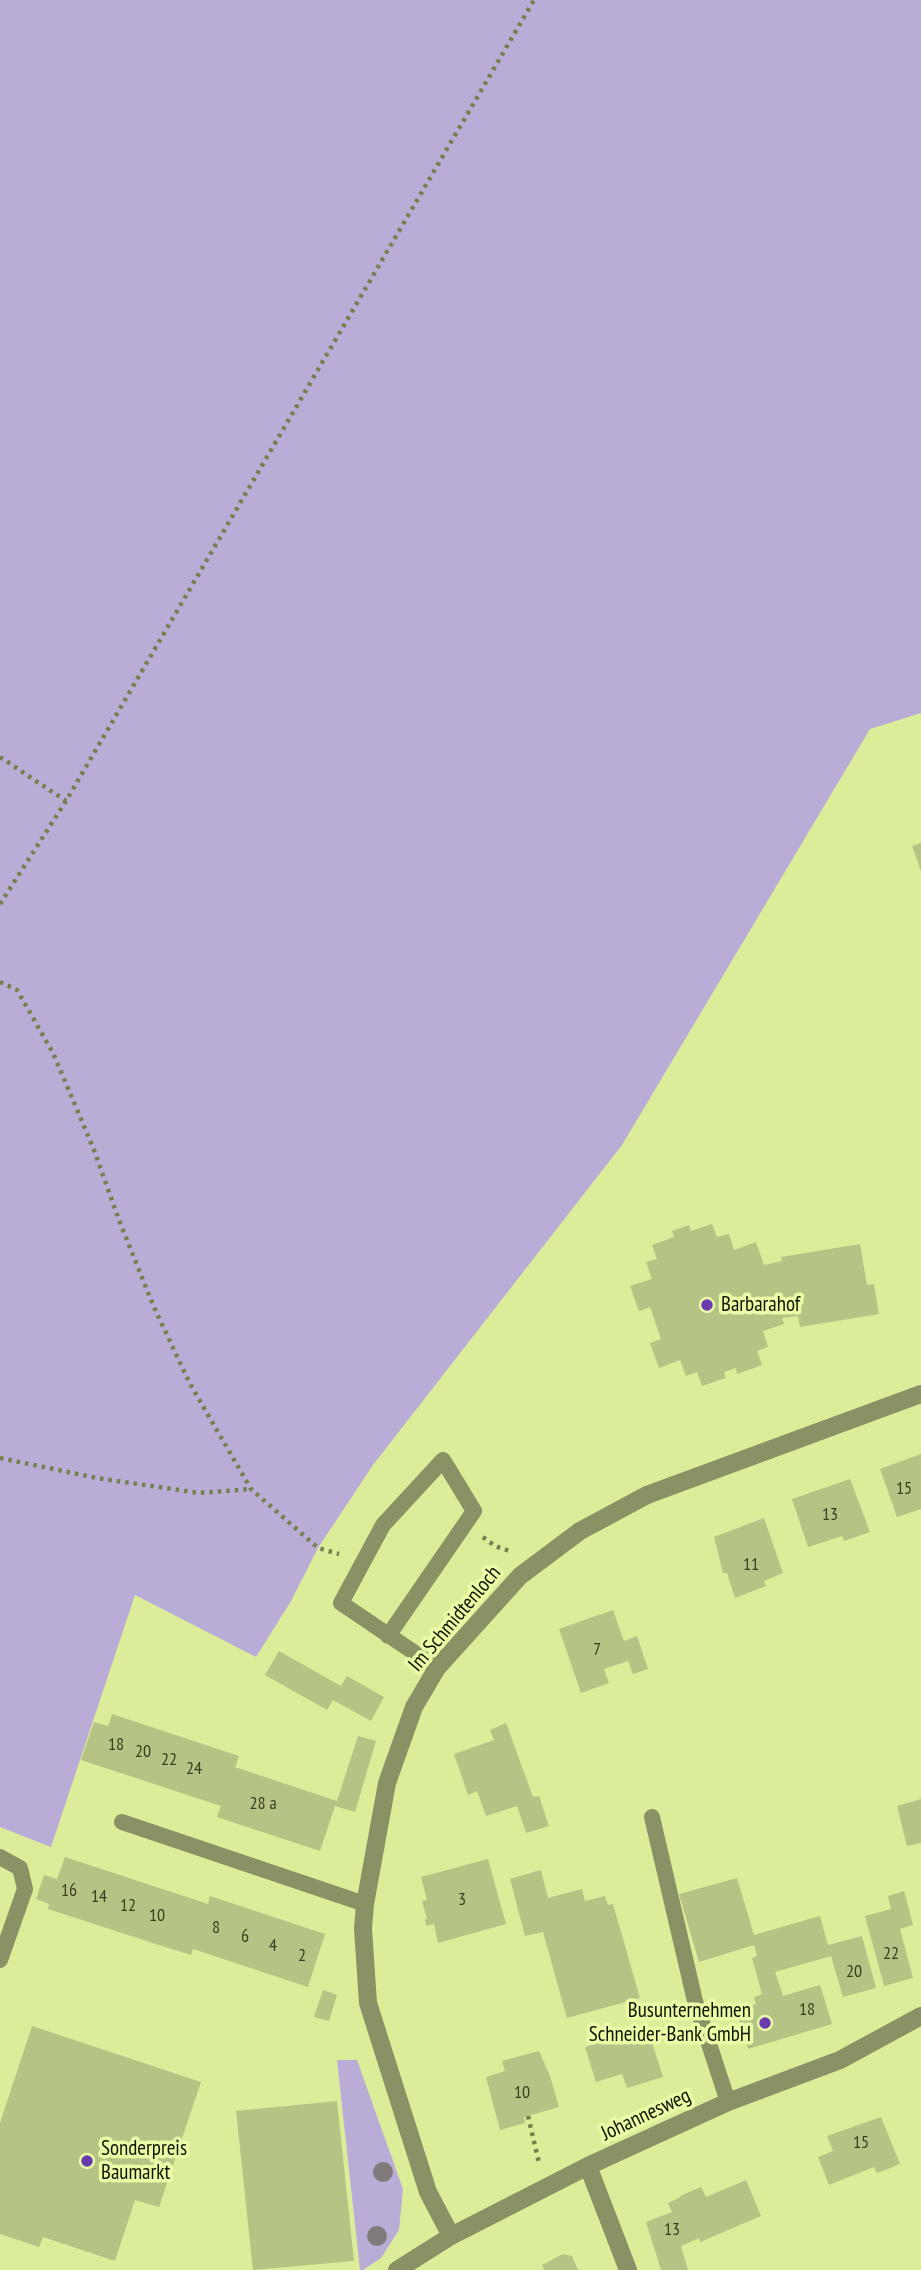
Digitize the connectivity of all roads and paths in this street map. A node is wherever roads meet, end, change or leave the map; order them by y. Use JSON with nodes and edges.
{"nodes":[{"id":1,"x":534,"y":0,"type":"edge"},
{"id":2,"x":0,"y":757,"type":"edge"},
{"id":3,"x":66,"y":801,"type":"junction"},
{"id":4,"x":0,"y":904,"type":"edge"},
{"id":5,"x":0,"y":982,"type":"edge"},
{"id":6,"x":921,"y":1394,"type":"edge"},
{"id":7,"x":0,"y":1458,"type":"edge"},
{"id":8,"x":251,"y":1489,"type":"junction"},
{"id":9,"x":465,"y":1524,"type":"junction"},
{"id":10,"x":540,"y":1561,"type":"junction"},
{"id":11,"x":363,"y":1562,"type":"junction"},
{"id":12,"x":388,"y":1636,"type":"junction"},
{"id":13,"x":437,"y":1668,"type":"junction"},
{"id":14,"x":652,"y":1818,"type":"dead end"},
{"id":15,"x":121,"y":1822,"type":"dead end"},
{"id":16,"x":0,"y":1857,"type":"edge"},
{"id":17,"x":365,"y":1904,"type":"junction"},
{"id":18,"x":0,"y":1960,"type":"edge"},
{"id":19,"x":921,"y":2017,"type":"edge"},
{"id":20,"x":727,"y":2102,"type":"junction"},
{"id":21,"x":528,"y":2116,"type":"dead end"},
{"id":22,"x":588,"y":2166,"type":"junction"},
{"id":23,"x":547,"y":2187,"type":"junction"},
{"id":24,"x":451,"y":2236,"type":"junction"},
{"id":25,"x":397,"y":2270,"type":"edge"},
{"id":26,"x":628,"y":2270,"type":"edge"}],
"edges":[{"from":1,"to":3,"type":"path"},
{"from":2,"to":3,"type":"path"},
{"from":3,"to":4,"type":"path"},
{"from":5,"to":8,"type":"path"},
{"from":6,"to":10,"type":"street","name":"Im Schmidtenloch"},
{"from":7,"to":8,"type":"path"},
{"from":8,"to":11,"type":"path"},
{"from":9,"to":10,"type":"path"},
{"from":9,"to":11,"type":"lane"},
{"from":9,"to":12,"type":"lane"},
{"from":10,"to":13,"type":"street","name":"Im Schmidtenloch"},
{"from":11,"to":12,"type":"lane"},
{"from":12,"to":13,"type":"lane"},
{"from":13,"to":17,"type":"street","name":"Im Schmidtenloch"},
{"from":14,"to":20,"type":"lane"},
{"from":15,"to":17,"type":"lane"},
{"from":16,"to":18,"type":"lane"},
{"from":17,"to":24,"type":"street","name":"Im Schmidtenloch"},
{"from":19,"to":20,"type":"street","name":"Johannesweg"},
{"from":20,"to":22,"type":"street","name":"Johannesweg"},
{"from":21,"to":23,"type":"path"},
{"from":22,"to":23,"type":"street","name":"Johannesweg"},
{"from":22,"to":26,"type":"street"},
{"from":23,"to":24,"type":"street","name":"Johannesweg"},
{"from":24,"to":25,"type":"street","name":"Johannesweg"}]}
